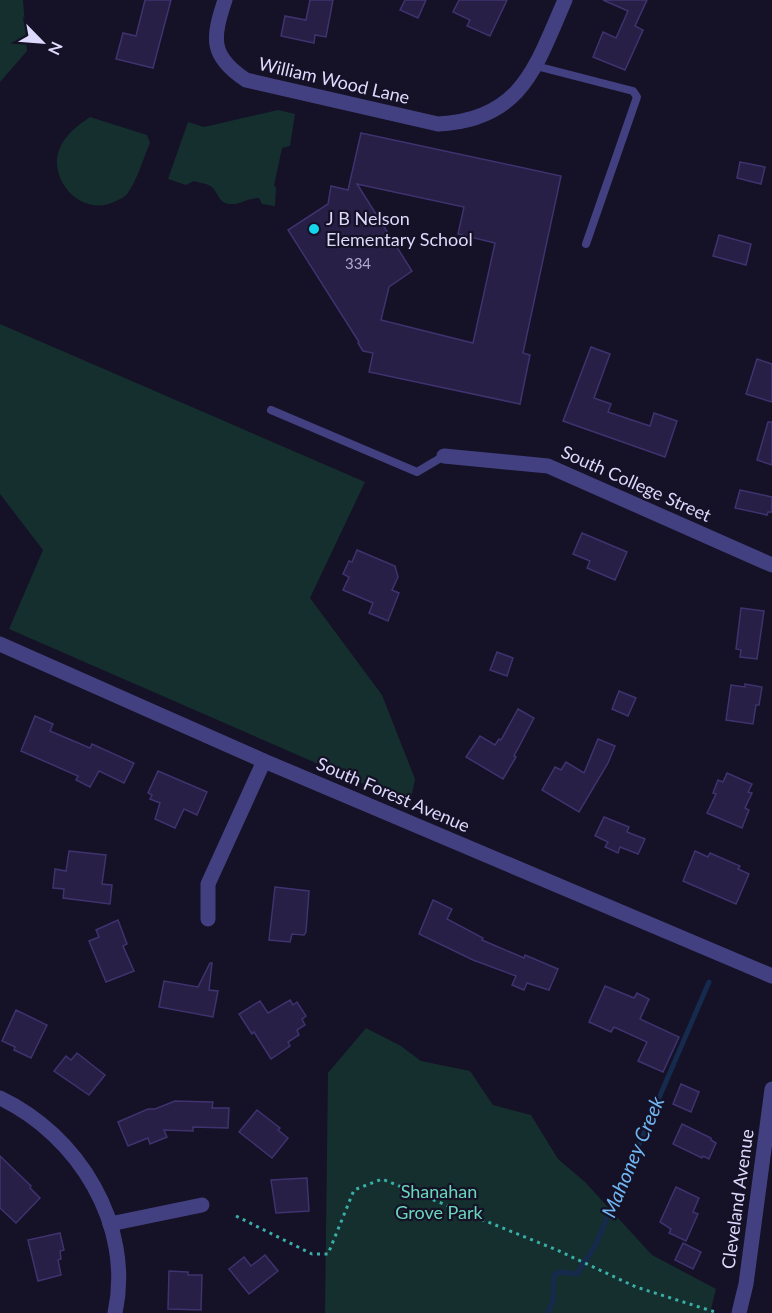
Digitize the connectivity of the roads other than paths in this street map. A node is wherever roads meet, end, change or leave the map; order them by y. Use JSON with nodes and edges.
{"nodes":[{"id":1,"x":225,"y":0,"type":"edge"},
{"id":2,"x":566,"y":0,"type":"edge"},
{"id":3,"x":536,"y":66,"type":"junction"},
{"id":4,"x":586,"y":244,"type":"dead end"},
{"id":5,"x":271,"y":410,"type":"dead end"},
{"id":6,"x":444,"y":456,"type":"joint"},
{"id":7,"x":772,"y":565,"type":"edge"},
{"id":8,"x":0,"y":644,"type":"edge"},
{"id":9,"x":264,"y":761,"type":"junction"},
{"id":10,"x":208,"y":919,"type":"dead end"},
{"id":11,"x":772,"y":976,"type":"edge"},
{"id":12,"x":772,"y":1089,"type":"edge"},
{"id":13,"x":0,"y":1098,"type":"edge"},
{"id":14,"x":202,"y":1204,"type":"dead end"},
{"id":15,"x":110,"y":1224,"type":"junction"},
{"id":16,"x":115,"y":1313,"type":"edge"},
{"id":17,"x":739,"y":1313,"type":"edge"}],
"edges":[{"from":1,"to":3,"type":"street","name":"William Wood Lane"},
{"from":2,"to":3,"type":"street","name":"William Wood Lane"},
{"from":3,"to":4,"type":"lane"},
{"from":5,"to":6,"type":"lane"},
{"from":6,"to":7,"type":"street","name":"South College Street"},
{"from":8,"to":9,"type":"street","name":"South Forest Avenue"},
{"from":9,"to":10,"type":"street"},
{"from":9,"to":11,"type":"street","name":"South Forest Avenue"},
{"from":12,"to":17,"type":"street","name":"Cleveland Avenue"},
{"from":13,"to":15,"type":"street"},
{"from":14,"to":15,"type":"street"},
{"from":15,"to":16,"type":"street"}]}
